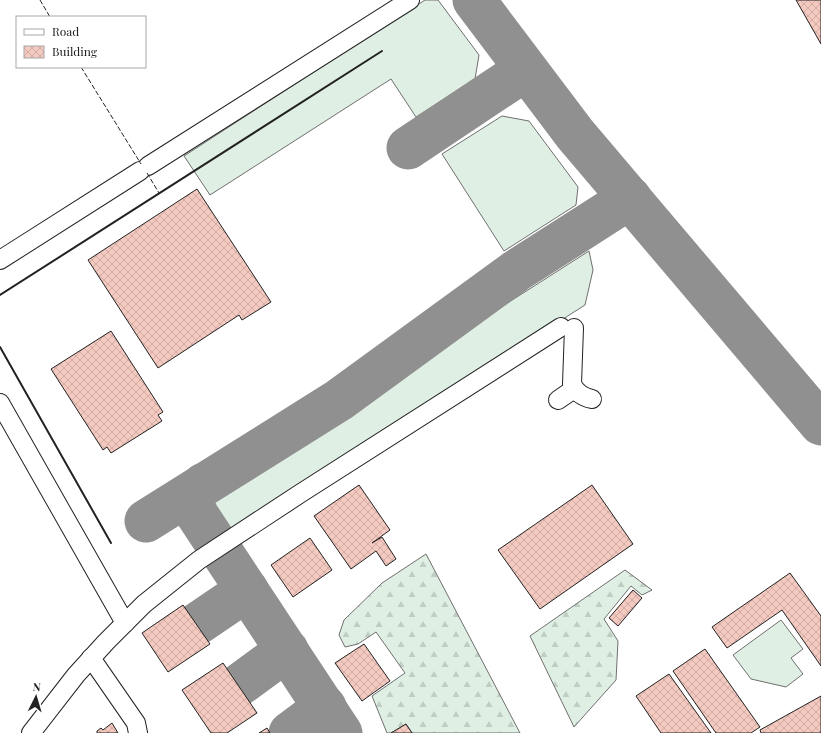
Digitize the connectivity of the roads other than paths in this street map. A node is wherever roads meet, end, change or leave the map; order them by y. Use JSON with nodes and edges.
{"nodes":[{"id":1,"x":410,"y":0,"type":"edge"},
{"id":2,"x":0,"y":260,"type":"edge"},
{"id":3,"x":574,"y":389,"type":"junction"},
{"id":4,"x":592,"y":399,"type":"dead end"},
{"id":5,"x":558,"y":400,"type":"dead end"},
{"id":6,"x":0,"y":403,"type":"edge"},
{"id":7,"x":124,"y":624,"type":"junction"},
{"id":8,"x":91,"y":658,"type":"junction"},
{"id":9,"x":31,"y":733,"type":"edge"},
{"id":10,"x":138,"y":733,"type":"edge"}],
"edges":[{"from":1,"to":2,"type":"lane"},
{"from":3,"to":4,"type":"lane"},
{"from":3,"to":5,"type":"lane"},
{"from":3,"to":7,"type":"lane"},
{"from":6,"to":7,"type":"lane"},
{"from":7,"to":8,"type":"lane"},
{"from":8,"to":9,"type":"lane"},
{"from":8,"to":10,"type":"lane"}]}
